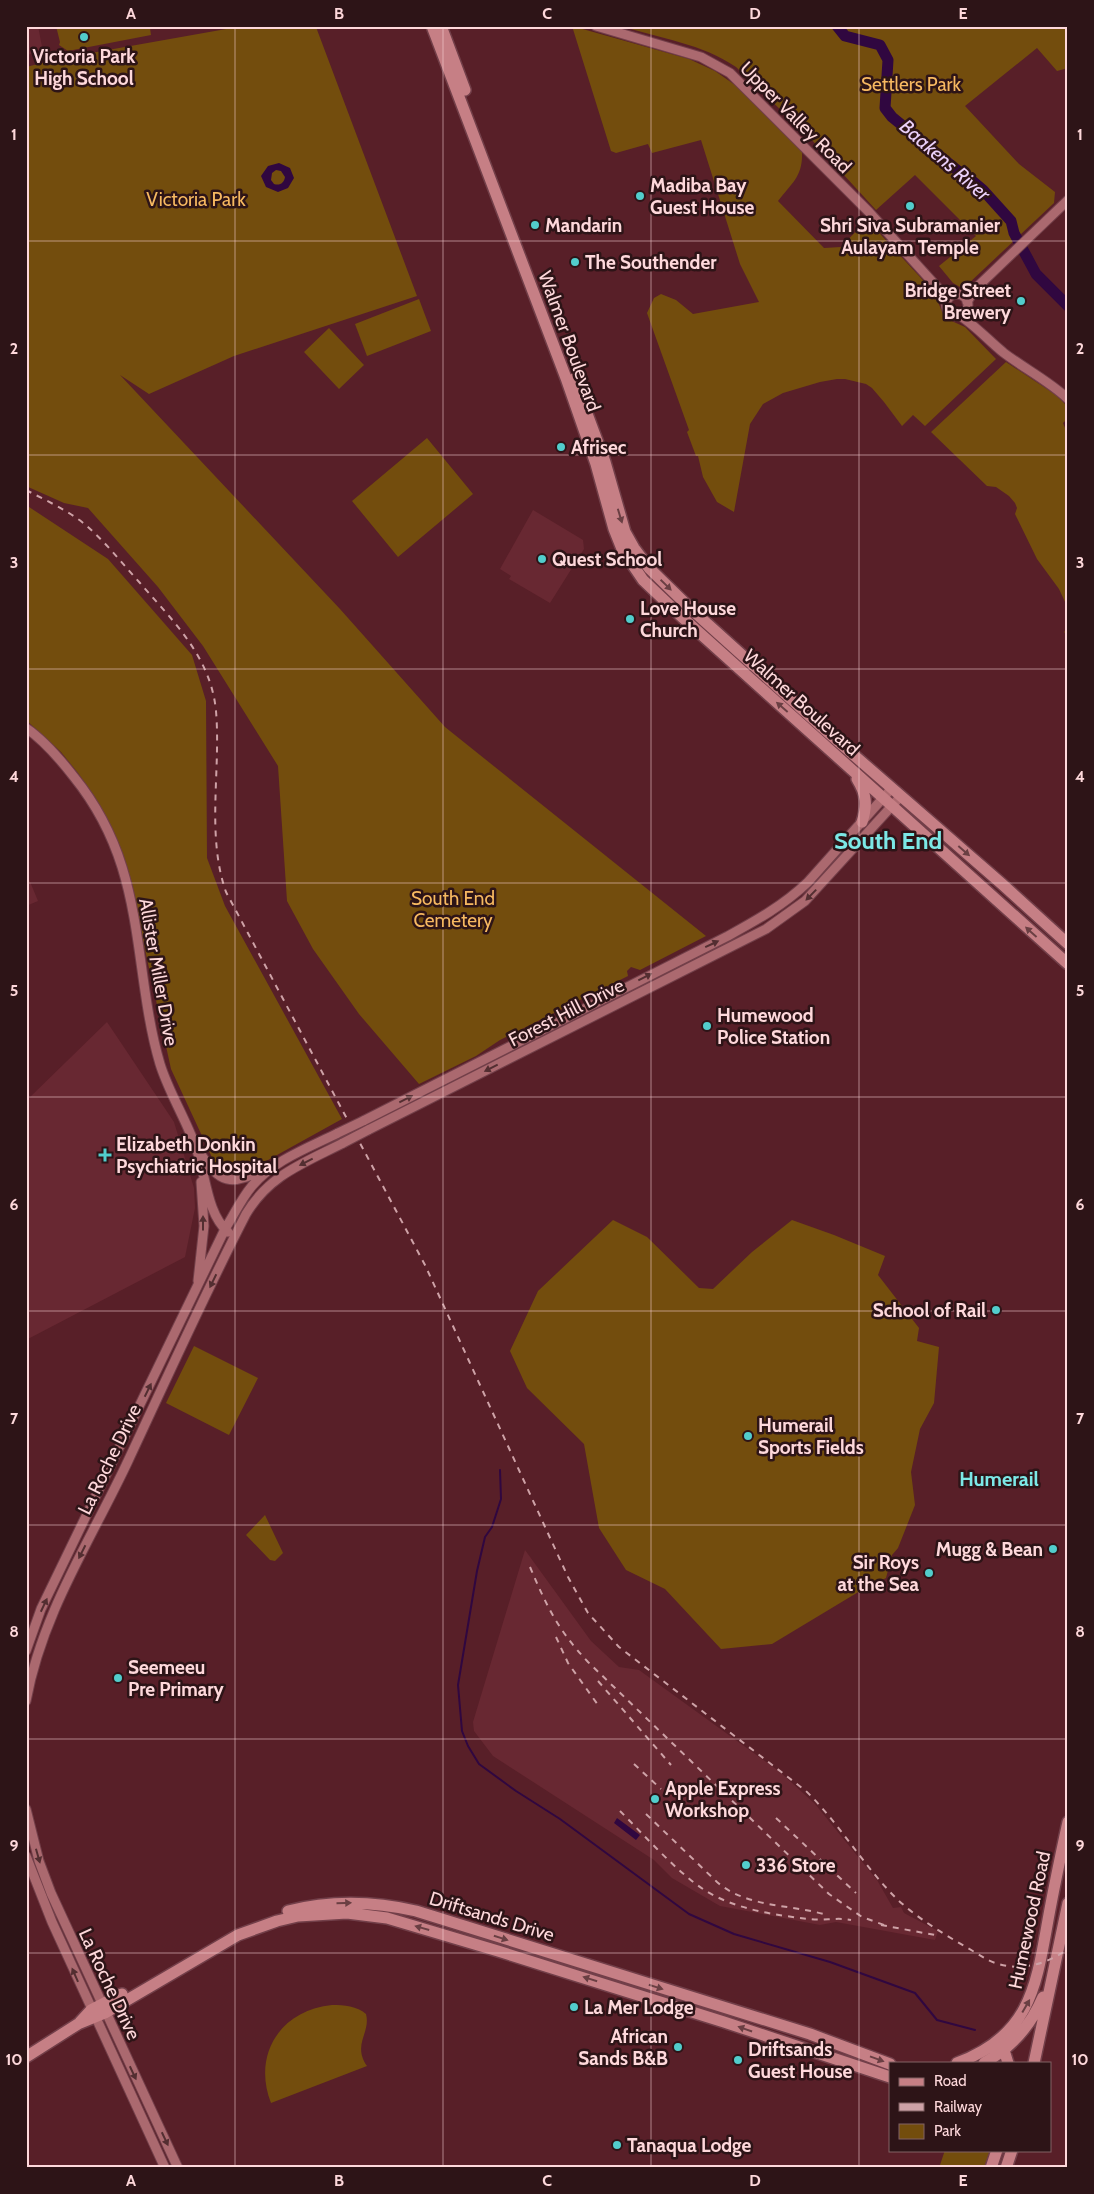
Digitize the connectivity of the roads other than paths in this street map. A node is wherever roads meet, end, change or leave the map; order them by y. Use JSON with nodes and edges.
{"nodes":[{"id":1,"x":432,"y":26,"type":"edge"},
{"id":2,"x":441,"y":26,"type":"edge"},
{"id":3,"x":596,"y":26,"type":"edge"},
{"id":4,"x":1068,"y":200,"type":"edge"},
{"id":5,"x":958,"y":303,"type":"junction"},
{"id":6,"x":1068,"y":399,"type":"edge"},
{"id":7,"x":26,"y":728,"type":"edge"},
{"id":8,"x":852,"y":771,"type":"junction"},
{"id":9,"x":897,"y":792,"type":"junction"},
{"id":10,"x":887,"y":803,"type":"junction"},
{"id":11,"x":862,"y":822,"type":"junction"},
{"id":12,"x":1068,"y":944,"type":"edge"},
{"id":13,"x":1068,"y":964,"type":"edge"},
{"id":14,"x":197,"y":1150,"type":"junction"},
{"id":15,"x":277,"y":1163,"type":"junction"},
{"id":16,"x":226,"y":1230,"type":"junction"},
{"id":17,"x":234,"y":1237,"type":"junction"},
{"id":18,"x":197,"y":1288,"type":"junction"},
{"id":19,"x":26,"y":1650,"type":"edge"},
{"id":20,"x":26,"y":1701,"type":"edge"},
{"id":21,"x":26,"y":1809,"type":"edge"},
{"id":22,"x":1068,"y":1822,"type":"edge"},
{"id":23,"x":26,"y":1856,"type":"edge"},
{"id":24,"x":1068,"y":1903,"type":"edge"},
{"id":25,"x":1055,"y":1964,"type":"junction"},
{"id":26,"x":612,"y":1973,"type":"junction"},
{"id":27,"x":609,"y":1985,"type":"junction"},
{"id":28,"x":98,"y":2011,"type":"junction"},
{"id":29,"x":999,"y":2052,"type":"edge"},
{"id":30,"x":26,"y":2057,"type":"edge"},
{"id":31,"x":960,"y":2062,"type":"edge"},
{"id":32,"x":985,"y":2062,"type":"edge"},
{"id":33,"x":1007,"y":2062,"type":"edge"},
{"id":34,"x":1034,"y":2062,"type":"edge"},
{"id":35,"x":889,"y":2064,"type":"edge"},
{"id":36,"x":889,"y":2077,"type":"edge"},
{"id":37,"x":996,"y":2152,"type":"edge"},
{"id":38,"x":1011,"y":2152,"type":"edge"},
{"id":39,"x":165,"y":2168,"type":"edge"},
{"id":40,"x":178,"y":2168,"type":"edge"},
{"id":41,"x":991,"y":2168,"type":"edge"},
{"id":42,"x":1006,"y":2168,"type":"edge"}],
"edges":[{"from":8,"to":1,"type":"main road","name":"Walmer Boulevard","one_way":true},
{"from":2,"to":9,"type":"main road","name":"Walmer Boulevard","one_way":true},
{"from":3,"to":5,"type":"street","name":"Upper Valley Road"},
{"from":4,"to":5,"type":"street"},
{"from":5,"to":6,"type":"street","name":"Upper Valley Road"},
{"from":7,"to":14,"type":"street","name":"Allister Miller Drive"},
{"from":8,"to":10,"type":"main road","name":"Walmer Boulevard"},
{"from":8,"to":11,"type":"main road"},
{"from":9,"to":10,"type":"street","name":"Forest Hill Drive"},
{"from":9,"to":12,"type":"main road","name":"Walmer Boulevard","one_way":true},
{"from":10,"to":11,"type":"street","name":"Forest Hill Drive"},
{"from":13,"to":10,"type":"main road","name":"Walmer Boulevard","one_way":true},
{"from":10,"to":17,"type":"street","name":"Forest Hill Drive","one_way":true,"bridge":true},
{"from":15,"to":11,"type":"street","name":"Forest Hill Drive","one_way":true,"bridge":true},
{"from":14,"to":15,"type":"street"},
{"from":14,"to":16,"type":"street","name":"Allister Miller Drive"},
{"from":18,"to":14,"type":"street","one_way":true},
{"from":15,"to":16,"type":"street","name":"Forest Hill Drive"},
{"from":16,"to":17,"type":"street","name":"Allister Miller Drive"},
{"from":16,"to":18,"type":"street","name":"La Roche Drive"},
{"from":17,"to":20,"type":"street","name":"La Roche Drive","one_way":true},
{"from":19,"to":18,"type":"street","name":"La Roche Drive","one_way":true},
{"from":21,"to":28,"type":"street","name":"La Roche Drive","one_way":true},
{"from":29,"to":22,"type":"main road","name":"Humewood Road","one_way":true},
{"from":28,"to":23,"type":"street","name":"La Roche Drive","one_way":true},
{"from":24,"to":25,"type":"main road","name":"Humewood Road"},
{"from":25,"to":29,"type":"main road"},
{"from":25,"to":34,"type":"main road","name":"Humewood Road"},
{"from":26,"to":27,"type":"main road"},
{"from":28,"to":26,"type":"main road","name":"Driftsands Drive","one_way":true},
{"from":26,"to":35,"type":"main road","name":"Driftsands Drive","one_way":true},
{"from":27,"to":28,"type":"main road","name":"Driftsands Drive","one_way":true},
{"from":36,"to":27,"type":"main road","name":"Driftsands Drive","one_way":true},
{"from":28,"to":30,"type":"main road"},
{"from":28,"to":39,"type":"street","name":"La Roche Drive"},
{"from":28,"to":40,"type":"street","name":"La Roche Drive","one_way":true},
{"from":29,"to":31,"type":"main road"},
{"from":29,"to":32,"type":"main road"},
{"from":29,"to":33,"type":"main road"},
{"from":37,"to":41,"type":"main road"},
{"from":38,"to":42,"type":"main road"}]}
